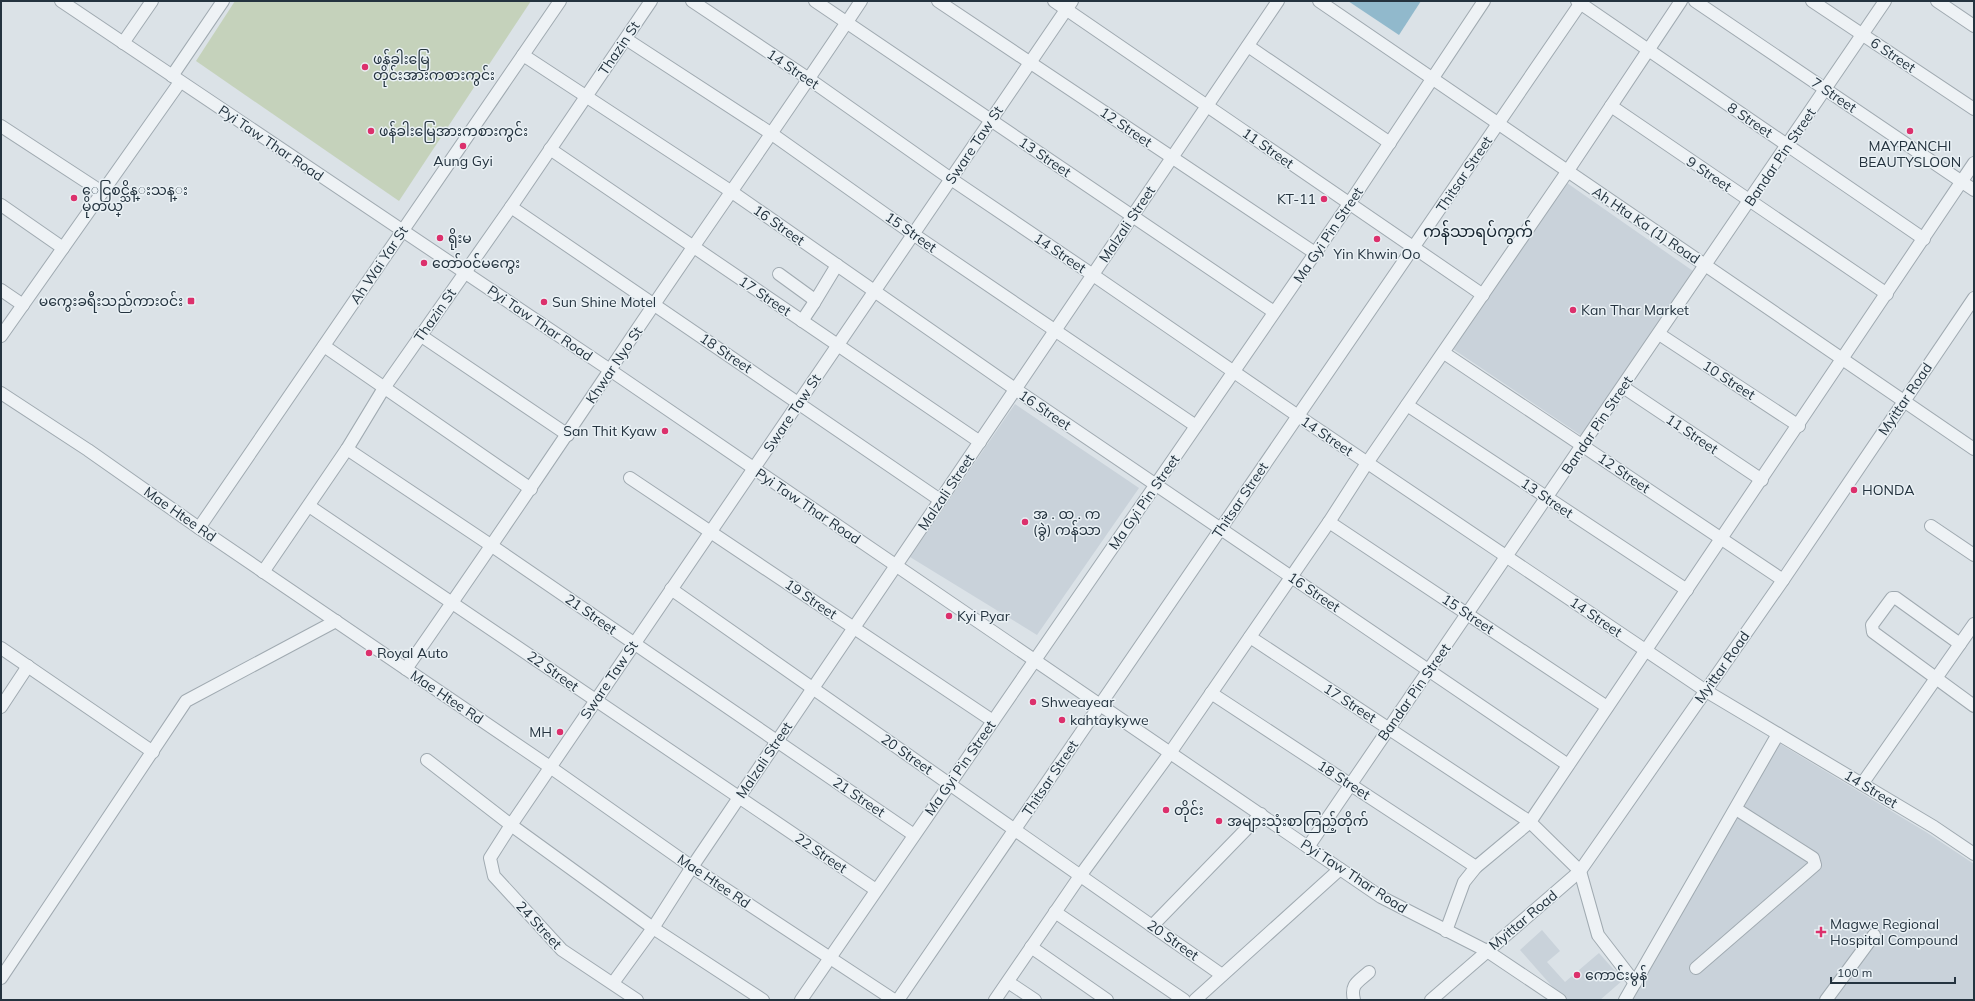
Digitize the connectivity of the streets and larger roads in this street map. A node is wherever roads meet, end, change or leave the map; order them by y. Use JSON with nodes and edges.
{"nodes":[{"id":1,"x":61,"y":1,"type":"edge"},
{"id":2,"x":152,"y":1,"type":"edge"},
{"id":3,"x":223,"y":1,"type":"edge"},
{"id":4,"x":560,"y":1,"type":"edge"},
{"id":5,"x":651,"y":1,"type":"edge"},
{"id":6,"x":692,"y":1,"type":"edge"},
{"id":7,"x":815,"y":1,"type":"edge"},
{"id":8,"x":861,"y":1,"type":"edge"},
{"id":9,"x":938,"y":1,"type":"edge"},
{"id":10,"x":1054,"y":1,"type":"edge"},
{"id":11,"x":1278,"y":1,"type":"edge"},
{"id":12,"x":1319,"y":1,"type":"edge"},
{"id":13,"x":1484,"y":1,"type":"edge"},
{"id":14,"x":1681,"y":1,"type":"edge"},
{"id":15,"x":1695,"y":1,"type":"edge"},
{"id":16,"x":1812,"y":1,"type":"edge"},
{"id":17,"x":1885,"y":1,"type":"edge"},
{"id":18,"x":1937,"y":1,"type":"edge"},
{"id":19,"x":1580,"y":2,"type":"edge"},
{"id":20,"x":1069,"y":5,"type":"edge"},
{"id":21,"x":847,"y":22,"type":"junction"},
{"id":22,"x":1974,"y":26,"type":"edge"},
{"id":23,"x":1862,"y":34,"type":"junction"},
{"id":24,"x":626,"y":39,"type":"junction"},
{"id":25,"x":123,"y":43,"type":"junction"},
{"id":26,"x":1248,"y":46,"type":"junction"},
{"id":27,"x":1648,"y":50,"type":"junction"},
{"id":28,"x":522,"y":55,"type":"junction"},
{"id":29,"x":1030,"y":63,"type":"junction"},
{"id":30,"x":176,"y":79,"type":"junction"},
{"id":31,"x":809,"y":79,"type":"junction"},
{"id":32,"x":1432,"y":79,"type":"junction"},
{"id":33,"x":1825,"y":89,"type":"junction"},
{"id":34,"x":587,"y":97,"type":"junction"},
{"id":35,"x":1207,"y":106,"type":"junction"},
{"id":36,"x":1611,"y":106,"type":"junction"},
{"id":37,"x":1974,"y":109,"type":"edge"},
{"id":38,"x":991,"y":120,"type":"junction"},
{"id":39,"x":1498,"y":124,"type":"junction"},
{"id":40,"x":1,"y":126,"type":"edge"},
{"id":41,"x":772,"y":134,"type":"junction"},
{"id":42,"x":1390,"y":143,"type":"junction"},
{"id":43,"x":1787,"y":146,"type":"junction"},
{"id":44,"x":550,"y":149,"type":"junction"},
{"id":45,"x":1172,"y":158,"type":"junction"},
{"id":46,"x":1974,"y":163,"type":"edge"},
{"id":47,"x":1567,"y":172,"type":"junction"},
{"id":48,"x":951,"y":179,"type":"junction"},
{"id":49,"x":1962,"y":182,"type":"junction"},
{"id":50,"x":1974,"y":190,"type":"edge"},
{"id":51,"x":102,"y":192,"type":"junction"},
{"id":52,"x":732,"y":192,"type":"junction"},
{"id":53,"x":1750,"y":201,"type":"junction"},
{"id":54,"x":1349,"y":204,"type":"junction"},
{"id":55,"x":1,"y":205,"type":"edge"},
{"id":56,"x":511,"y":207,"type":"junction"},
{"id":57,"x":1133,"y":216,"type":"junction"},
{"id":58,"x":402,"y":231,"type":"junction"},
{"id":59,"x":913,"y":234,"type":"junction"},
{"id":60,"x":1924,"y":239,"type":"junction"},
{"id":61,"x":63,"y":248,"type":"junction"},
{"id":62,"x":693,"y":248,"type":"junction"},
{"id":63,"x":1413,"y":248,"type":"junction"},
{"id":64,"x":1315,"y":253,"type":"junction"},
{"id":65,"x":837,"y":265,"type":"junction"},
{"id":66,"x":1706,"y":266,"type":"junction"},
{"id":67,"x":465,"y":273,"type":"junction"},
{"id":68,"x":779,"y":274,"type":"dead end"},
{"id":69,"x":1093,"y":275,"type":"junction"},
{"id":70,"x":1,"y":290,"type":"edge"},
{"id":71,"x":875,"y":291,"type":"junction"},
{"id":72,"x":1887,"y":294,"type":"junction"},
{"id":73,"x":1483,"y":295,"type":"junction"},
{"id":74,"x":1974,"y":298,"type":"edge"},
{"id":75,"x":814,"y":303,"type":"junction"},
{"id":76,"x":23,"y":305,"type":"junction"},
{"id":77,"x":655,"y":306,"type":"junction"},
{"id":78,"x":1274,"y":312,"type":"junction"},
{"id":79,"x":802,"y":321,"type":"junction"},
{"id":80,"x":1055,"y":330,"type":"junction"},
{"id":81,"x":1659,"y":334,"type":"junction"},
{"id":82,"x":1,"y":336,"type":"edge"},
{"id":83,"x":420,"y":336,"type":"junction"},
{"id":84,"x":324,"y":346,"type":"junction"},
{"id":85,"x":837,"y":346,"type":"junction"},
{"id":86,"x":1444,"y":353,"type":"junction"},
{"id":87,"x":1843,"y":360,"type":"junction"},
{"id":88,"x":610,"y":370,"type":"junction"},
{"id":89,"x":1233,"y":372,"type":"junction"},
{"id":90,"x":1623,"y":387,"type":"junction"},
{"id":91,"x":384,"y":388,"type":"junction"},
{"id":92,"x":1015,"y":389,"type":"junction"},
{"id":93,"x":1,"y":393,"type":"edge"},
{"id":94,"x":1903,"y":400,"type":"junction"},
{"id":95,"x":799,"y":402,"type":"junction"},
{"id":96,"x":1407,"y":405,"type":"junction"},
{"id":97,"x":1298,"y":416,"type":"junction"},
{"id":98,"x":1196,"y":426,"type":"junction"},
{"id":99,"x":1799,"y":426,"type":"junction"},
{"id":100,"x":568,"y":435,"type":"junction"},
{"id":101,"x":980,"y":442,"type":"junction"},
{"id":102,"x":1583,"y":446,"type":"junction"},
{"id":103,"x":347,"y":449,"type":"junction"},
{"id":104,"x":1974,"y":449,"type":"edge"},
{"id":105,"x":1366,"y":463,"type":"junction"},
{"id":106,"x":753,"y":469,"type":"junction"},
{"id":107,"x":630,"y":478,"type":"dead end"},
{"id":108,"x":1762,"y":480,"type":"junction"},
{"id":109,"x":1156,"y":485,"type":"junction"},
{"id":110,"x":531,"y":489,"type":"junction"},
{"id":111,"x":1547,"y":499,"type":"junction"},
{"id":112,"x":940,"y":500,"type":"junction"},
{"id":113,"x":309,"y":506,"type":"junction"},
{"id":114,"x":1329,"y":522,"type":"junction"},
{"id":115,"x":1931,"y":526,"type":"dead end"},
{"id":116,"x":199,"y":528,"type":"junction"},
{"id":117,"x":1221,"y":529,"type":"junction"},
{"id":118,"x":711,"y":531,"type":"junction"},
{"id":119,"x":1722,"y":539,"type":"junction"},
{"id":120,"x":492,"y":546,"type":"junction"},
{"id":121,"x":1974,"y":556,"type":"edge"},
{"id":122,"x":1507,"y":557,"type":"junction"},
{"id":123,"x":896,"y":566,"type":"junction"},
{"id":124,"x":263,"y":572,"type":"junction"},
{"id":125,"x":1291,"y":576,"type":"junction"},
{"id":126,"x":1783,"y":580,"type":"junction"},
{"id":127,"x":671,"y":589,"type":"junction"},
{"id":128,"x":1687,"y":590,"type":"junction"},
{"id":129,"x":453,"y":602,"type":"junction"},
{"id":130,"x":1468,"y":614,"type":"junction"},
{"id":131,"x":336,"y":621,"type":"junction"},
{"id":132,"x":1974,"y":624,"type":"edge"},
{"id":133,"x":854,"y":628,"type":"junction"},
{"id":134,"x":1250,"y":637,"type":"junction"},
{"id":135,"x":634,"y":644,"type":"junction"},
{"id":136,"x":1960,"y":644,"type":"junction"},
{"id":137,"x":1,"y":648,"type":"edge"},
{"id":138,"x":1646,"y":651,"type":"junction"},
{"id":139,"x":1035,"y":660,"type":"junction"},
{"id":140,"x":28,"y":666,"type":"junction"},
{"id":141,"x":406,"y":669,"type":"junction"},
{"id":142,"x":1429,"y":670,"type":"junction"},
{"id":143,"x":1936,"y":679,"type":"junction"},
{"id":144,"x":813,"y":688,"type":"junction"},
{"id":145,"x":1706,"y":691,"type":"junction"},
{"id":146,"x":1211,"y":693,"type":"junction"},
{"id":147,"x":596,"y":700,"type":"junction"},
{"id":148,"x":1100,"y":705,"type":"junction"},
{"id":149,"x":1974,"y":706,"type":"edge"},
{"id":150,"x":1,"y":707,"type":"edge"},
{"id":151,"x":1607,"y":707,"type":"junction"},
{"id":152,"x":993,"y":721,"type":"junction"},
{"id":153,"x":1389,"y":728,"type":"junction"},
{"id":154,"x":1778,"y":734,"type":"junction"},
{"id":155,"x":777,"y":741,"type":"junction"},
{"id":156,"x":153,"y":752,"type":"junction"},
{"id":157,"x":1170,"y":753,"type":"junction"},
{"id":158,"x":427,"y":760,"type":"dead end"},
{"id":159,"x":1568,"y":764,"type":"junction"},
{"id":160,"x":550,"y":767,"type":"junction"},
{"id":161,"x":950,"y":784,"type":"junction"},
{"id":162,"x":1351,"y":784,"type":"junction"},
{"id":163,"x":1862,"y":784,"type":"junction"},
{"id":164,"x":739,"y":797,"type":"junction"},
{"id":165,"x":1736,"y":809,"type":"junction"},
{"id":166,"x":1261,"y":814,"type":"junction"},
{"id":167,"x":1530,"y":822,"type":"junction"},
{"id":168,"x":511,"y":824,"type":"junction"},
{"id":169,"x":1015,"y":830,"type":"junction"},
{"id":170,"x":914,"y":835,"type":"junction"},
{"id":171,"x":1308,"y":847,"type":"junction"},
{"id":172,"x":1972,"y":848,"type":"edge"},
{"id":173,"x":692,"y":867,"type":"junction"},
{"id":174,"x":1476,"y":868,"type":"junction"},
{"id":175,"x":1340,"y":869,"type":"junction"},
{"id":176,"x":1580,"y":871,"type":"junction"},
{"id":177,"x":1080,"y":876,"type":"junction"},
{"id":178,"x":876,"y":890,"type":"junction"},
{"id":179,"x":1055,"y":912,"type":"junction"},
{"id":180,"x":1152,"y":926,"type":"junction"},
{"id":181,"x":653,"y":928,"type":"junction"},
{"id":182,"x":1446,"y":931,"type":"junction"},
{"id":183,"x":1874,"y":935,"type":"dead end"},
{"id":184,"x":1031,"y":947,"type":"junction"},
{"id":185,"x":1487,"y":951,"type":"junction"},
{"id":186,"x":829,"y":959,"type":"junction"},
{"id":187,"x":1696,"y":968,"type":"dead end"},
{"id":188,"x":1369,"y":972,"type":"dead end"},
{"id":189,"x":1222,"y":975,"type":"junction"},
{"id":190,"x":1,"y":978,"type":"edge"},
{"id":191,"x":1008,"y":982,"type":"junction"},
{"id":192,"x":613,"y":983,"type":"junction"},
{"id":193,"x":1634,"y":983,"type":"junction"},
{"id":194,"x":1554,"y":998,"type":"edge"},
{"id":195,"x":637,"y":1000,"type":"edge"},
{"id":196,"x":763,"y":1000,"type":"edge"},
{"id":197,"x":801,"y":1000,"type":"edge"},
{"id":198,"x":894,"y":1000,"type":"edge"},
{"id":199,"x":898,"y":1000,"type":"edge"},
{"id":200,"x":995,"y":1000,"type":"edge"},
{"id":201,"x":1035,"y":1000,"type":"edge"},
{"id":202,"x":1107,"y":1000,"type":"edge"},
{"id":203,"x":1184,"y":1000,"type":"edge"},
{"id":204,"x":1195,"y":1000,"type":"edge"},
{"id":205,"x":1354,"y":1000,"type":"edge"},
{"id":206,"x":1430,"y":1000,"type":"edge"},
{"id":207,"x":1625,"y":1000,"type":"edge"},
{"id":208,"x":1826,"y":1000,"type":"edge"}],
"edges":[{"from":1,"to":25,"type":"street","name":"Pyi Taw Thar Road"},
{"from":2,"to":25,"type":"street"},
{"from":3,"to":30,"type":"street"},
{"from":4,"to":28,"type":"street","name":"Ah Wai Yar St"},
{"from":5,"to":24,"type":"street","name":"Thazin St"},
{"from":6,"to":31,"type":"street","name":"14 Street"},
{"from":7,"to":21,"type":"street","name":"13 Street"},
{"from":8,"to":21,"type":"street","name":"Khwar Nyo St"},
{"from":9,"to":29,"type":"street","name":"12 Street"},
{"from":10,"to":20,"type":"street","name":"11 Street"},
{"from":11,"to":26,"type":"street","name":"Malzali Street"},
{"from":12,"to":32,"type":"street","name":"Ah Hta Ka (1) Road"},
{"from":13,"to":32,"type":"street","name":"Ma Gyi Pin Street"},
{"from":14,"to":27,"type":"street"},
{"from":15,"to":33,"type":"street","name":"7 Street"},
{"from":16,"to":23,"type":"street","name":"6 Street"},
{"from":17,"to":23,"type":"street","name":"Bandar Pin Street"},
{"from":18,"to":22,"type":"street"},
{"from":19,"to":27,"type":"street","name":"8 Street"},
{"from":19,"to":39,"type":"street","name":"Thitsar Street"},
{"from":20,"to":29,"type":"street","name":"Sware Taw St"},
{"from":20,"to":35,"type":"street","name":"11 Street"},
{"from":21,"to":31,"type":"street","name":"Khwar Nyo St"},
{"from":21,"to":38,"type":"street","name":"13 Street"},
{"from":23,"to":33,"type":"street","name":"Bandar Pin Street"},
{"from":23,"to":37,"type":"street","name":"6 Street"},
{"from":24,"to":34,"type":"street","name":"Thazin St"},
{"from":24,"to":41,"type":"street","name":"15 Street"},
{"from":25,"to":30,"type":"street","name":"Pyi Taw Thar Road"},
{"from":26,"to":35,"type":"street","name":"Malzali Street"},
{"from":26,"to":42,"type":"street"},
{"from":27,"to":36,"type":"street"},
{"from":27,"to":43,"type":"street","name":"8 Street"},
{"from":28,"to":34,"type":"street","name":"16 Street"},
{"from":28,"to":58,"type":"street","name":"Ah Wai Yar St"},
{"from":29,"to":38,"type":"street","name":"Sware Taw St"},
{"from":29,"to":45,"type":"street","name":"12 Street"},
{"from":30,"to":51,"type":"street"},
{"from":30,"to":58,"type":"street","name":"Pyi Taw Thar Road"},
{"from":31,"to":41,"type":"street","name":"Khwar Nyo St"},
{"from":31,"to":48,"type":"street","name":"14 Street"},
{"from":32,"to":39,"type":"street","name":"Ah Hta Ka (1) Road"},
{"from":32,"to":42,"type":"street","name":"Ma Gyi Pin Street"},
{"from":33,"to":43,"type":"street","name":"Bandar Pin Street"},
{"from":33,"to":49,"type":"street","name":"7 Street"},
{"from":34,"to":44,"type":"street","name":"Thazin St"},
{"from":34,"to":52,"type":"street","name":"16 Street"},
{"from":35,"to":45,"type":"street","name":"Malzali Street"},
{"from":35,"to":54,"type":"street","name":"11 Street"},
{"from":36,"to":47,"type":"street"},
{"from":36,"to":53,"type":"street","name":"9 Street"},
{"from":38,"to":48,"type":"street","name":"Sware Taw St"},
{"from":38,"to":57,"type":"street","name":"13 Street"},
{"from":39,"to":47,"type":"street","name":"Ah Hta Ka (1) Road"},
{"from":39,"to":63,"type":"street","name":"Thitsar Street"},
{"from":40,"to":51,"type":"street"},
{"from":41,"to":52,"type":"street","name":"Khwar Nyo St"},
{"from":41,"to":59,"type":"street","name":"15 Street"},
{"from":42,"to":54,"type":"street","name":"Ma Gyi Pin Street"},
{"from":43,"to":53,"type":"street","name":"Bandar Pin Street"},
{"from":43,"to":60,"type":"street","name":"8 Street"},
{"from":44,"to":56,"type":"street","name":"Thazin St"},
{"from":44,"to":62,"type":"street","name":"17 Street"},
{"from":45,"to":57,"type":"street","name":"Malzali Street"},
{"from":45,"to":64,"type":"street","name":"12 Street"},
{"from":46,"to":49,"type":"street"},
{"from":47,"to":66,"type":"street","name":"Ah Hta Ka (1) Road"},
{"from":47,"to":73,"type":"street"},
{"from":48,"to":59,"type":"street","name":"Sware Taw St"},
{"from":48,"to":69,"type":"street","name":"14 Street"},
{"from":49,"to":50,"type":"street","name":"7 Street"},
{"from":49,"to":60,"type":"street"},
{"from":51,"to":61,"type":"street"},
{"from":52,"to":62,"type":"street","name":"Khwar Nyo St"},
{"from":52,"to":65,"type":"street","name":"16 Street"},
{"from":53,"to":66,"type":"street","name":"Bandar Pin Street"},
{"from":53,"to":72,"type":"street","name":"9 Street"},
{"from":54,"to":63,"type":"street","name":"11 Street"},
{"from":54,"to":64,"type":"street","name":"Ma Gyi Pin Street"},
{"from":55,"to":61,"type":"street"},
{"from":56,"to":67,"type":"street","name":"Thazin St"},
{"from":56,"to":77,"type":"street","name":"18 Street"},
{"from":57,"to":69,"type":"street","name":"Malzali Street"},
{"from":57,"to":78,"type":"street","name":"13 Street"},
{"from":58,"to":67,"type":"street","name":"Pyi Taw Thar Road"},
{"from":58,"to":84,"type":"street","name":"Ah Wai Yar St"},
{"from":59,"to":71,"type":"street","name":"Sware Taw St"},
{"from":59,"to":80,"type":"street","name":"15 Street"},
{"from":60,"to":72,"type":"street"},
{"from":61,"to":76,"type":"street"},
{"from":62,"to":77,"type":"street","name":"Khwar Nyo St"},
{"from":62,"to":79,"type":"street","name":"17 Street"},
{"from":63,"to":73,"type":"street","name":"11 Street"},
{"from":63,"to":97,"type":"street","name":"Thitsar Street"},
{"from":64,"to":78,"type":"street","name":"Ma Gyi Pin Street"},
{"from":65,"to":71,"type":"street","name":"16 Street"},
{"from":65,"to":75,"type":"street"},
{"from":66,"to":81,"type":"street","name":"Bandar Pin Street"},
{"from":66,"to":87,"type":"street","name":"Ah Hta Ka (1) Road"},
{"from":67,"to":83,"type":"street","name":"Thazin St"},
{"from":67,"to":88,"type":"street","name":"Pyi Taw Thar Road"},
{"from":68,"to":75,"type":"street"},
{"from":69,"to":80,"type":"street","name":"Malzali Street"},
{"from":69,"to":89,"type":"street","name":"14 Street"},
{"from":70,"to":76,"type":"street"},
{"from":71,"to":85,"type":"street","name":"Sware Taw St"},
{"from":71,"to":92,"type":"street","name":"16 Street"},
{"from":72,"to":87,"type":"street"},
{"from":73,"to":86,"type":"street"},
{"from":74,"to":94,"type":"street","name":"Myittar Road"},
{"from":75,"to":79,"type":"street"},
{"from":76,"to":82,"type":"street"},
{"from":77,"to":88,"type":"street","name":"Khwar Nyo St"},
{"from":77,"to":95,"type":"street","name":"18 Street"},
{"from":78,"to":89,"type":"street","name":"Ma Gyi Pin Street"},
{"from":79,"to":85,"type":"street","name":"17 Street"},
{"from":80,"to":92,"type":"street","name":"Malzali Street"},
{"from":80,"to":98,"type":"street","name":"15 Street"},
{"from":81,"to":90,"type":"street","name":"Bandar Pin Street"},
{"from":81,"to":99,"type":"street","name":"10 Street"},
{"from":83,"to":91,"type":"street","name":"Thazin St"},
{"from":83,"to":100,"type":"street"},
{"from":84,"to":91,"type":"street"},
{"from":84,"to":116,"type":"street","name":"Ah Wai Yar St"},
{"from":85,"to":95,"type":"street","name":"Sware Taw St"},
{"from":85,"to":101,"type":"street","name":"17 Street"},
{"from":86,"to":96,"type":"street"},
{"from":86,"to":102,"type":"street","name":"12 Street"},
{"from":87,"to":94,"type":"street","name":"Ah Hta Ka (1) Road"},
{"from":87,"to":99,"type":"street"},
{"from":88,"to":100,"type":"street","name":"Khwar Nyo St"},
{"from":88,"to":106,"type":"street","name":"Pyi Taw Thar Road"},
{"from":89,"to":97,"type":"street","name":"14 Street"},
{"from":89,"to":98,"type":"street","name":"Ma Gyi Pin Street"},
{"from":90,"to":102,"type":"street","name":"Bandar Pin Street"},
{"from":90,"to":108,"type":"street","name":"11 Street"},
{"from":91,"to":103,"type":"street","name":"Thazin St"},
{"from":91,"to":110,"type":"street"},
{"from":92,"to":101,"type":"street","name":"Malzali Street"},
{"from":92,"to":109,"type":"street","name":"16 Street"},
{"from":93,"to":116,"type":"street","name":"Mae Htee Rd"},
{"from":94,"to":104,"type":"street","name":"Ah Hta Ka (1) Road"},
{"from":94,"to":126,"type":"street","name":"Myittar Road"},
{"from":95,"to":106,"type":"street","name":"Sware Taw St"},
{"from":95,"to":112,"type":"street","name":"18 Street"},
{"from":96,"to":105,"type":"street"},
{"from":96,"to":111,"type":"street","name":"13 Street"},
{"from":97,"to":105,"type":"street","name":"14 Street"},
{"from":97,"to":117,"type":"street","name":"Thitsar Street"},
{"from":98,"to":109,"type":"street","name":"Ma Gyi Pin Street"},
{"from":99,"to":108,"type":"street"},
{"from":100,"to":110,"type":"street","name":"Khwar Nyo St"},
{"from":101,"to":112,"type":"street","name":"Malzali Street"},
{"from":102,"to":111,"type":"street","name":"Bandar Pin Street"},
{"from":102,"to":119,"type":"street","name":"12 Street"},
{"from":103,"to":113,"type":"street","name":"Thazin St"},
{"from":103,"to":120,"type":"street","name":"21 Street"},
{"from":105,"to":114,"type":"street"},
{"from":105,"to":122,"type":"street","name":"14 Street"},
{"from":106,"to":118,"type":"street","name":"Sware Taw St"},
{"from":106,"to":123,"type":"street","name":"Pyi Taw Thar Road"},
{"from":107,"to":118,"type":"street","name":"19 Street"},
{"from":108,"to":119,"type":"street"},
{"from":109,"to":117,"type":"street","name":"16 Street"},
{"from":109,"to":139,"type":"street","name":"Ma Gyi Pin Street"},
{"from":110,"to":120,"type":"street","name":"Khwar Nyo St"},
{"from":111,"to":122,"type":"street","name":"Bandar Pin Street"},
{"from":111,"to":128,"type":"street","name":"13 Street"},
{"from":112,"to":123,"type":"street","name":"Malzali Street"},
{"from":113,"to":124,"type":"street","name":"Thazin St"},
{"from":113,"to":129,"type":"street","name":"22 Street"},
{"from":114,"to":125,"type":"street"},
{"from":114,"to":130,"type":"street","name":"15 Street"},
{"from":115,"to":121,"type":"street"},
{"from":116,"to":124,"type":"street","name":"Mae Htee Rd"},
{"from":117,"to":125,"type":"street","name":"16 Street"},
{"from":117,"to":148,"type":"street","name":"Thitsar Street"},
{"from":118,"to":127,"type":"street","name":"Sware Taw St"},
{"from":118,"to":133,"type":"street","name":"19 Street"},
{"from":119,"to":126,"type":"street","name":"12 Street"},
{"from":119,"to":128,"type":"street"},
{"from":120,"to":129,"type":"street","name":"Khwar Nyo St"},
{"from":120,"to":135,"type":"street","name":"21 Street"},
{"from":122,"to":130,"type":"street","name":"Bandar Pin Street"},
{"from":122,"to":138,"type":"street","name":"14 Street"},
{"from":123,"to":133,"type":"street","name":"Malzali Street"},
{"from":123,"to":139,"type":"street","name":"Pyi Taw Thar Road"},
{"from":124,"to":131,"type":"street","name":"Mae Htee Rd"},
{"from":125,"to":134,"type":"street"},
{"from":125,"to":142,"type":"street","name":"16 Street"},
{"from":126,"to":145,"type":"street","name":"Myittar Road"},
{"from":127,"to":135,"type":"street","name":"Sware Taw St"},
{"from":127,"to":144,"type":"street","name":"20 Street"},
{"from":128,"to":138,"type":"street"},
{"from":129,"to":141,"type":"street","name":"Khwar Nyo St"},
{"from":129,"to":147,"type":"street","name":"22 Street"},
{"from":130,"to":142,"type":"street","name":"Bandar Pin Street"},
{"from":130,"to":151,"type":"street","name":"15 Street"},
{"from":131,"to":141,"type":"street","name":"Mae Htee Rd"},
{"from":131,"to":156,"type":"street"},
{"from":132,"to":136,"type":"street"},
{"from":133,"to":144,"type":"street","name":"Malzali Street"},
{"from":133,"to":152,"type":"street","name":"19 Street"},
{"from":134,"to":146,"type":"street"},
{"from":134,"to":153,"type":"street","name":"17 Street"},
{"from":135,"to":147,"type":"street","name":"Sware Taw St"},
{"from":135,"to":155,"type":"street","name":"21 Street"},
{"from":136,"to":143,"type":"street"},
{"from":136,"to":143,"type":"street"},
{"from":137,"to":140,"type":"street"},
{"from":138,"to":145,"type":"street","name":"14 Street"},
{"from":138,"to":151,"type":"street"},
{"from":139,"to":148,"type":"street","name":"Pyi Taw Thar Road"},
{"from":139,"to":152,"type":"street","name":"Ma Gyi Pin Street"},
{"from":140,"to":150,"type":"street"},
{"from":140,"to":156,"type":"street"},
{"from":141,"to":160,"type":"street","name":"Mae Htee Rd"},
{"from":142,"to":153,"type":"street","name":"Bandar Pin Street"},
{"from":142,"to":159,"type":"street","name":"16 Street"},
{"from":143,"to":149,"type":"street"},
{"from":143,"to":163,"type":"street"},
{"from":144,"to":155,"type":"street","name":"Malzali Street"},
{"from":144,"to":161,"type":"street","name":"20 Street"},
{"from":145,"to":154,"type":"street","name":"14 Street"},
{"from":145,"to":176,"type":"street","name":"Myittar Road"},
{"from":146,"to":157,"type":"street"},
{"from":146,"to":162,"type":"street","name":"18 Street"},
{"from":147,"to":160,"type":"street","name":"Sware Taw St"},
{"from":147,"to":164,"type":"street","name":"22 Street"},
{"from":148,"to":157,"type":"street","name":"Pyi Taw Thar Road"},
{"from":148,"to":169,"type":"street","name":"Thitsar Street"},
{"from":151,"to":159,"type":"street"},
{"from":152,"to":161,"type":"street","name":"Ma Gyi Pin Street"},
{"from":153,"to":162,"type":"street","name":"Bandar Pin Street"},
{"from":153,"to":167,"type":"street","name":"17 Street"},
{"from":154,"to":163,"type":"street","name":"14 Street"},
{"from":154,"to":165,"type":"street"},
{"from":155,"to":164,"type":"street","name":"Malzali Street"},
{"from":155,"to":170,"type":"street","name":"21 Street"},
{"from":156,"to":190,"type":"street"},
{"from":157,"to":166,"type":"street","name":"Pyi Taw Thar Road"},
{"from":157,"to":177,"type":"street"},
{"from":158,"to":168,"type":"street"},
{"from":159,"to":167,"type":"street"},
{"from":160,"to":168,"type":"street","name":"Sware Taw St"},
{"from":160,"to":173,"type":"street","name":"Mae Htee Rd"},
{"from":161,"to":169,"type":"street","name":"20 Street"},
{"from":161,"to":170,"type":"street","name":"Ma Gyi Pin Street"},
{"from":162,"to":171,"type":"street","name":"Bandar Pin Street"},
{"from":162,"to":174,"type":"street","name":"18 Street"},
{"from":163,"to":172,"type":"street","name":"14 Street"},
{"from":164,"to":173,"type":"street","name":"Malzali Street"},
{"from":164,"to":178,"type":"street","name":"22 Street"},
{"from":165,"to":187,"type":"street"},
{"from":165,"to":193,"type":"street"},
{"from":166,"to":171,"type":"street","name":"Pyi Taw Thar Road"},
{"from":166,"to":180,"type":"street"},
{"from":167,"to":174,"type":"street"},
{"from":167,"to":176,"type":"street","name":"17 Street"},
{"from":168,"to":181,"type":"street"},
{"from":168,"to":192,"type":"street","name":"24 Street"},
{"from":169,"to":177,"type":"street","name":"20 Street"},
{"from":169,"to":199,"type":"street","name":"Thitsar Street"},
{"from":170,"to":178,"type":"street","name":"Ma Gyi Pin Street"},
{"from":171,"to":175,"type":"street","name":"Pyi Taw Thar Road"},
{"from":173,"to":181,"type":"street","name":"Malzali Street"},
{"from":173,"to":186,"type":"street","name":"Mae Htee Rd"},
{"from":174,"to":182,"type":"street"},
{"from":175,"to":182,"type":"street","name":"Pyi Taw Thar Road"},
{"from":175,"to":189,"type":"street"},
{"from":176,"to":185,"type":"street","name":"Myittar Road"},
{"from":176,"to":193,"type":"street"},
{"from":177,"to":179,"type":"street"},
{"from":177,"to":180,"type":"street","name":"20 Street"},
{"from":178,"to":186,"type":"street","name":"Ma Gyi Pin Street"},
{"from":179,"to":184,"type":"street"},
{"from":179,"to":203,"type":"street"},
{"from":180,"to":189,"type":"street","name":"20 Street"},
{"from":181,"to":192,"type":"street","name":"Malzali Street"},
{"from":181,"to":196,"type":"street"},
{"from":182,"to":185,"type":"street","name":"Pyi Taw Thar Road"},
{"from":183,"to":208,"type":"street"},
{"from":184,"to":191,"type":"street"},
{"from":184,"to":202,"type":"street"},
{"from":185,"to":194,"type":"street","name":"Pyi Taw Thar Road"},
{"from":185,"to":206,"type":"street","name":"Myittar Road"},
{"from":186,"to":197,"type":"street","name":"Ma Gyi Pin Street"},
{"from":186,"to":198,"type":"street","name":"Mae Htee Rd"},
{"from":188,"to":205,"type":"street"},
{"from":189,"to":204,"type":"street"},
{"from":191,"to":200,"type":"street"},
{"from":191,"to":201,"type":"street"},
{"from":192,"to":195,"type":"street","name":"24 Street"},
{"from":193,"to":207,"type":"street"}]}
